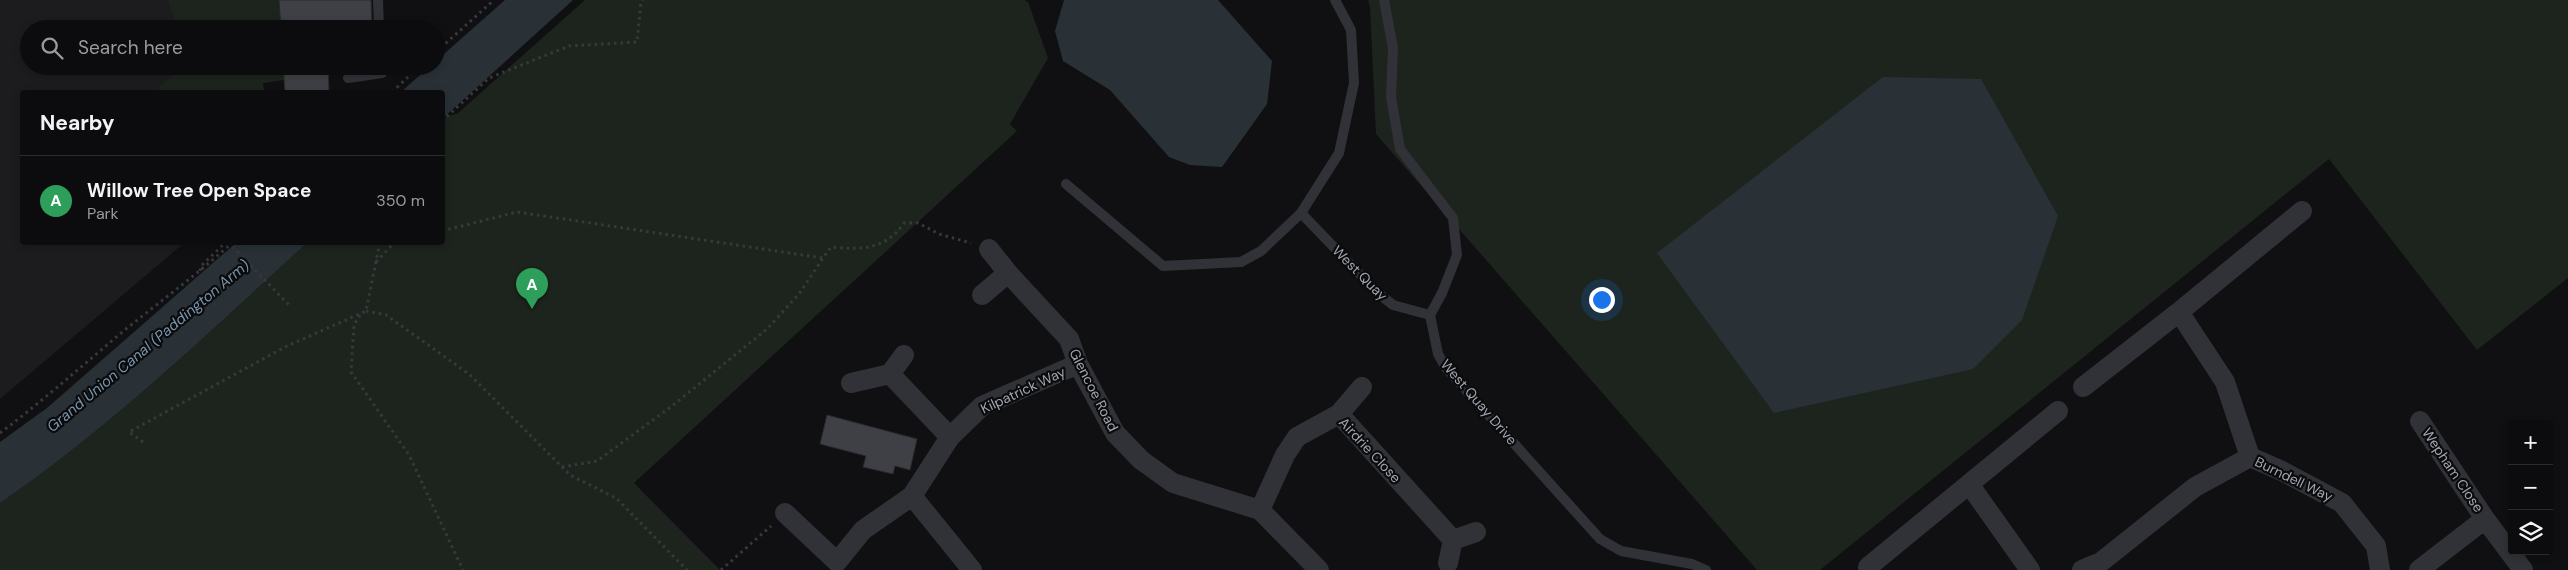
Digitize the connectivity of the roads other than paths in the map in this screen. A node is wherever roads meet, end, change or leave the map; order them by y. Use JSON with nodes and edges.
{"nodes":[{"id":1,"x":378,"y":0,"type":"edge"},
{"id":2,"x":1335,"y":0,"type":"edge"},
{"id":3,"x":1384,"y":0,"type":"edge"},
{"id":4,"x":379,"y":20,"type":"edge"},
{"id":5,"x":368,"y":75,"type":"edge"},
{"id":6,"x":348,"y":78,"type":"dead end"},
{"id":7,"x":1066,"y":184,"type":"dead end"},
{"id":8,"x":2302,"y":211,"type":"dead end"},
{"id":9,"x":1300,"y":213,"type":"junction"},
{"id":10,"x":989,"y":249,"type":"road end"},
{"id":11,"x":1008,"y":273,"type":"junction"},
{"id":12,"x":982,"y":295,"type":"dead end"},
{"id":13,"x":2179,"y":312,"type":"junction"},
{"id":14,"x":1430,"y":314,"type":"junction"},
{"id":15,"x":904,"y":355,"type":"dead end"},
{"id":16,"x":1078,"y":364,"type":"junction"},
{"id":17,"x":890,"y":374,"type":"junction"},
{"id":18,"x":851,"y":383,"type":"dead end"},
{"id":19,"x":1362,"y":387,"type":"dead end"},
{"id":20,"x":2082,"y":387,"type":"dead end"},
{"id":21,"x":2058,"y":411,"type":"dead end"},
{"id":22,"x":1339,"y":414,"type":"junction"},
{"id":23,"x":2420,"y":422,"type":"dead end"},
{"id":24,"x":950,"y":438,"type":"junction"},
{"id":25,"x":2250,"y":458,"type":"junction"},
{"id":26,"x":1969,"y":484,"type":"junction"},
{"id":27,"x":912,"y":496,"type":"junction"},
{"id":28,"x":1260,"y":510,"type":"junction"},
{"id":29,"x":785,"y":514,"type":"road end"},
{"id":30,"x":2485,"y":519,"type":"junction"},
{"id":31,"x":1476,"y":532,"type":"dead end"},
{"id":32,"x":1453,"y":540,"type":"junction"},
{"id":33,"x":1448,"y":563,"type":"dead end"},
{"id":34,"x":840,"y":566,"type":"edge"},
{"id":35,"x":1868,"y":567,"type":"dead end"},
{"id":36,"x":972,"y":570,"type":"edge"},
{"id":37,"x":1319,"y":570,"type":"edge"},
{"id":38,"x":1706,"y":570,"type":"edge"},
{"id":39,"x":2030,"y":570,"type":"edge"},
{"id":40,"x":2082,"y":570,"type":"edge"},
{"id":41,"x":2380,"y":570,"type":"edge"},
{"id":42,"x":2419,"y":570,"type":"edge"},
{"id":43,"x":2523,"y":570,"type":"edge"}],
"edges":[{"from":1,"to":4,"type":"lane"},
{"from":2,"to":9,"type":"lane"},
{"from":3,"to":14,"type":"lane"},
{"from":5,"to":6,"type":"lane"},
{"from":7,"to":9,"type":"lane"},
{"from":8,"to":13,"type":"street"},
{"from":9,"to":14,"type":"lane","name":"West Quay"},
{"from":10,"to":11,"type":"street","name":"Glencoe Road"},
{"from":11,"to":12,"type":"street"},
{"from":11,"to":16,"type":"street","name":"Glencoe Road"},
{"from":13,"to":20,"type":"street"},
{"from":13,"to":25,"type":"street"},
{"from":14,"to":38,"type":"lane","name":"West Quay Drive"},
{"from":15,"to":17,"type":"street"},
{"from":16,"to":24,"type":"street","name":"Kilpatrick Way"},
{"from":16,"to":28,"type":"street","name":"Glencoe Road"},
{"from":17,"to":18,"type":"street"},
{"from":17,"to":24,"type":"street"},
{"from":19,"to":22,"type":"street"},
{"from":21,"to":26,"type":"street"},
{"from":22,"to":28,"type":"street","name":"Airdrie Close"},
{"from":22,"to":32,"type":"street","name":"Airdrie Close"},
{"from":23,"to":30,"type":"street","name":"Wepham Close"},
{"from":24,"to":27,"type":"street","name":"Kilpatrick Way"},
{"from":25,"to":40,"type":"street","name":"Burndell Way"},
{"from":25,"to":41,"type":"street","name":"Burndell Way"},
{"from":26,"to":35,"type":"street"},
{"from":26,"to":39,"type":"street"},
{"from":27,"to":34,"type":"street","name":"Kilpatrick Way"},
{"from":27,"to":36,"type":"street"},
{"from":28,"to":37,"type":"street","name":"Glencoe Road"},
{"from":29,"to":34,"type":"street","name":"Kilpatrick Way"},
{"from":30,"to":42,"type":"street","name":"Wepham Close"},
{"from":30,"to":43,"type":"street","name":"Wepham Close"},
{"from":31,"to":32,"type":"street"},
{"from":32,"to":33,"type":"street"}]}
